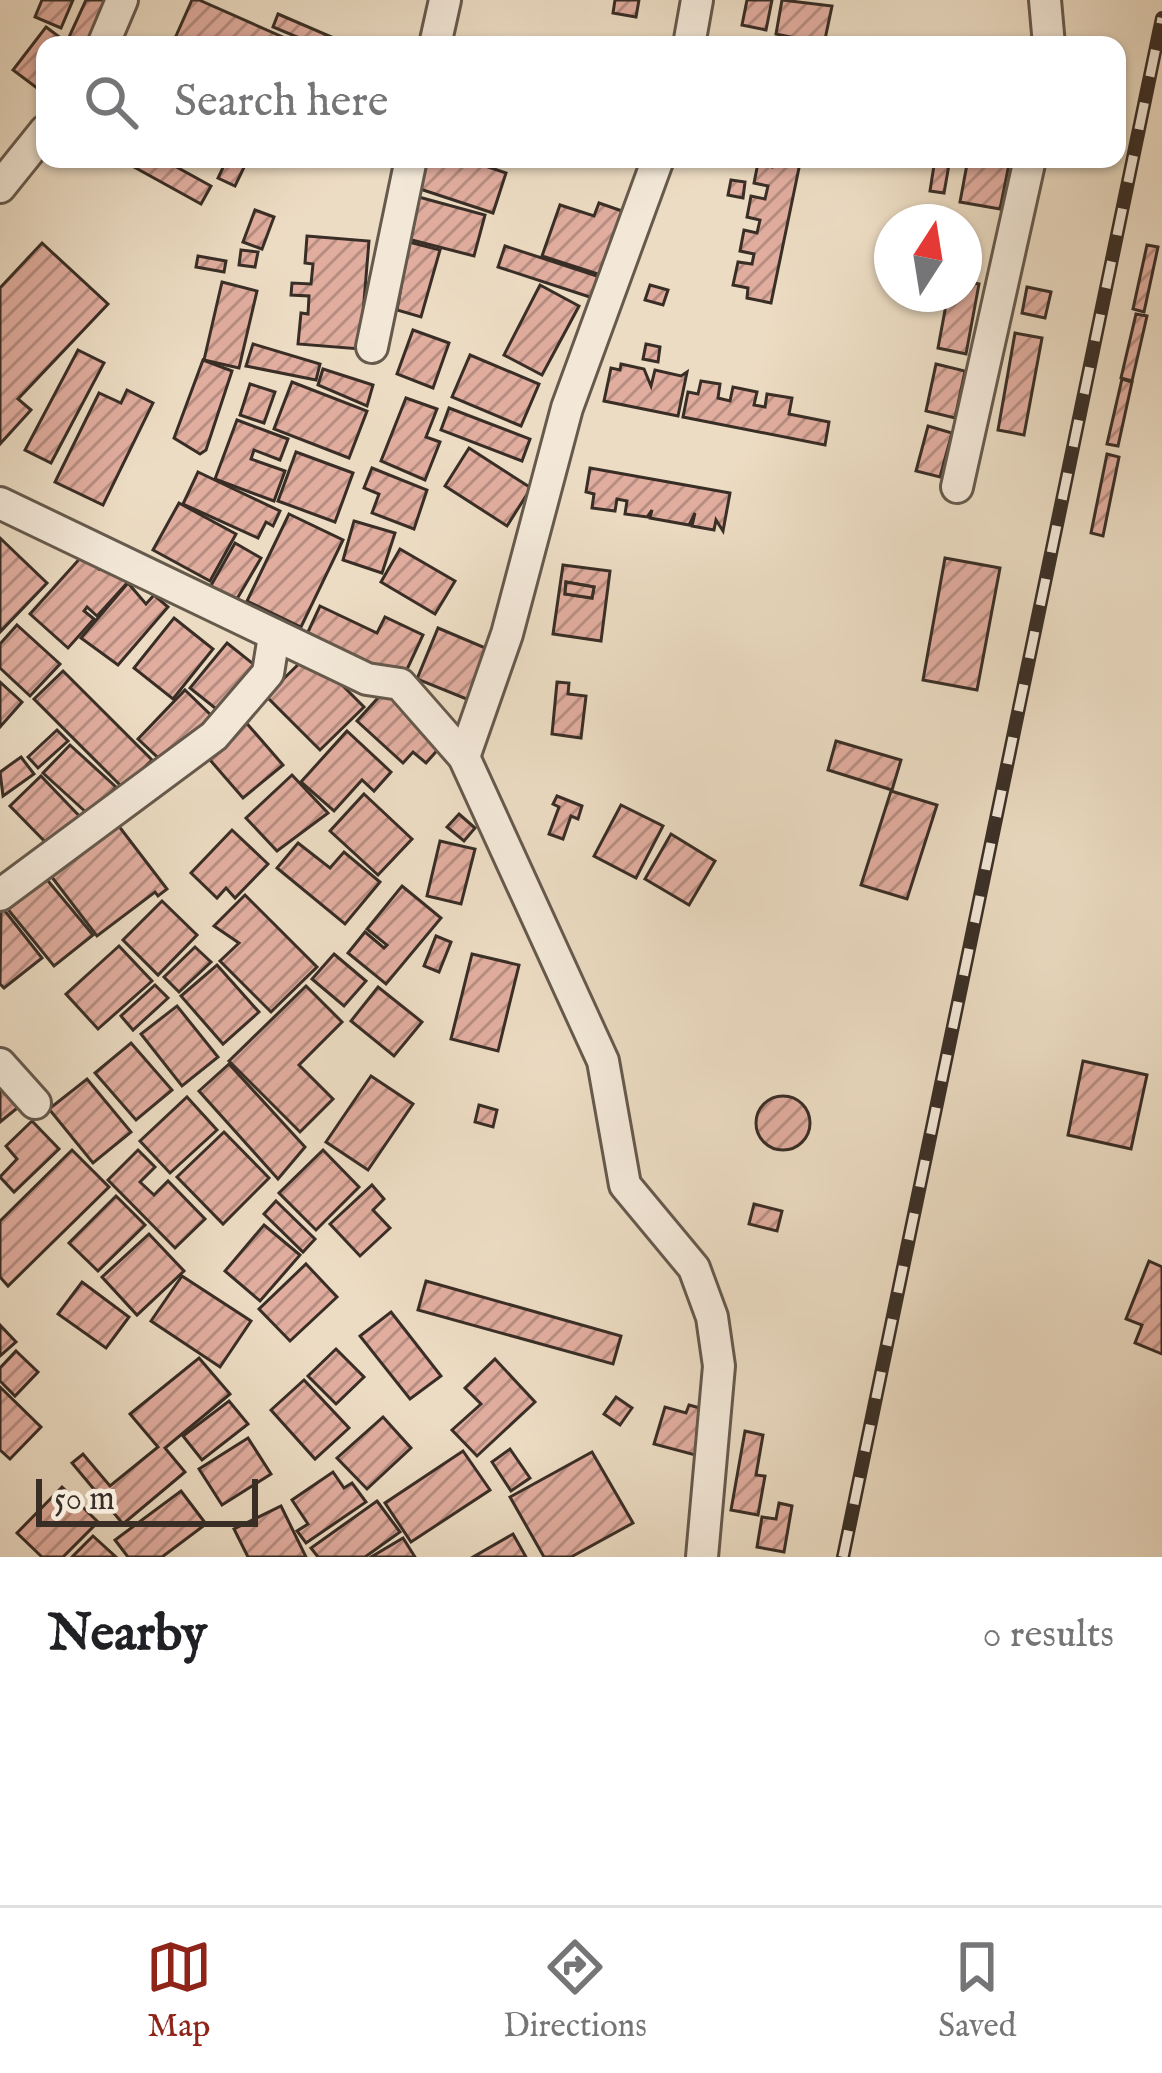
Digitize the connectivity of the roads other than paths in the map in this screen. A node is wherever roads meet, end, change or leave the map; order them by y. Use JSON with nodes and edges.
{"nodes":[{"id":1,"x":122,"y":0,"type":"edge"},
{"id":2,"x":445,"y":0,"type":"edge"},
{"id":3,"x":697,"y":0,"type":"edge"},
{"id":4,"x":1045,"y":0,"type":"edge"},
{"id":5,"x":107,"y":36,"type":"edge"},
{"id":6,"x":437,"y":36,"type":"edge"},
{"id":7,"x":690,"y":36,"type":"edge"},
{"id":8,"x":1048,"y":36,"type":"edge"},
{"id":9,"x":36,"y":142,"type":"edge"},
{"id":10,"x":409,"y":168,"type":"edge"},
{"id":11,"x":655,"y":168,"type":"edge"},
{"id":12,"x":1028,"y":168,"type":"edge"},
{"id":13,"x":0,"y":187,"type":"edge"},
{"id":14,"x":372,"y":347,"type":"dead end"},
{"id":15,"x":957,"y":487,"type":"dead end"},
{"id":16,"x":0,"y":503,"type":"edge"},
{"id":17,"x":274,"y":636,"type":"junction"},
{"id":18,"x":464,"y":757,"type":"junction"},
{"id":19,"x":0,"y":895,"type":"edge"},
{"id":20,"x":0,"y":1064,"type":"edge"},
{"id":21,"x":35,"y":1103,"type":"dead end"},
{"id":22,"x":702,"y":1557,"type":"edge"}],
"edges":[{"from":1,"to":5,"type":"street"},
{"from":2,"to":6,"type":"street"},
{"from":3,"to":7,"type":"street"},
{"from":4,"to":8,"type":"street"},
{"from":9,"to":13,"type":"street"},
{"from":10,"to":14,"type":"street"},
{"from":11,"to":18,"type":"street"},
{"from":12,"to":15,"type":"street"},
{"from":16,"to":17,"type":"street"},
{"from":17,"to":18,"type":"street"},
{"from":17,"to":19,"type":"street"},
{"from":18,"to":22,"type":"street"},
{"from":20,"to":21,"type":"street"}]}
